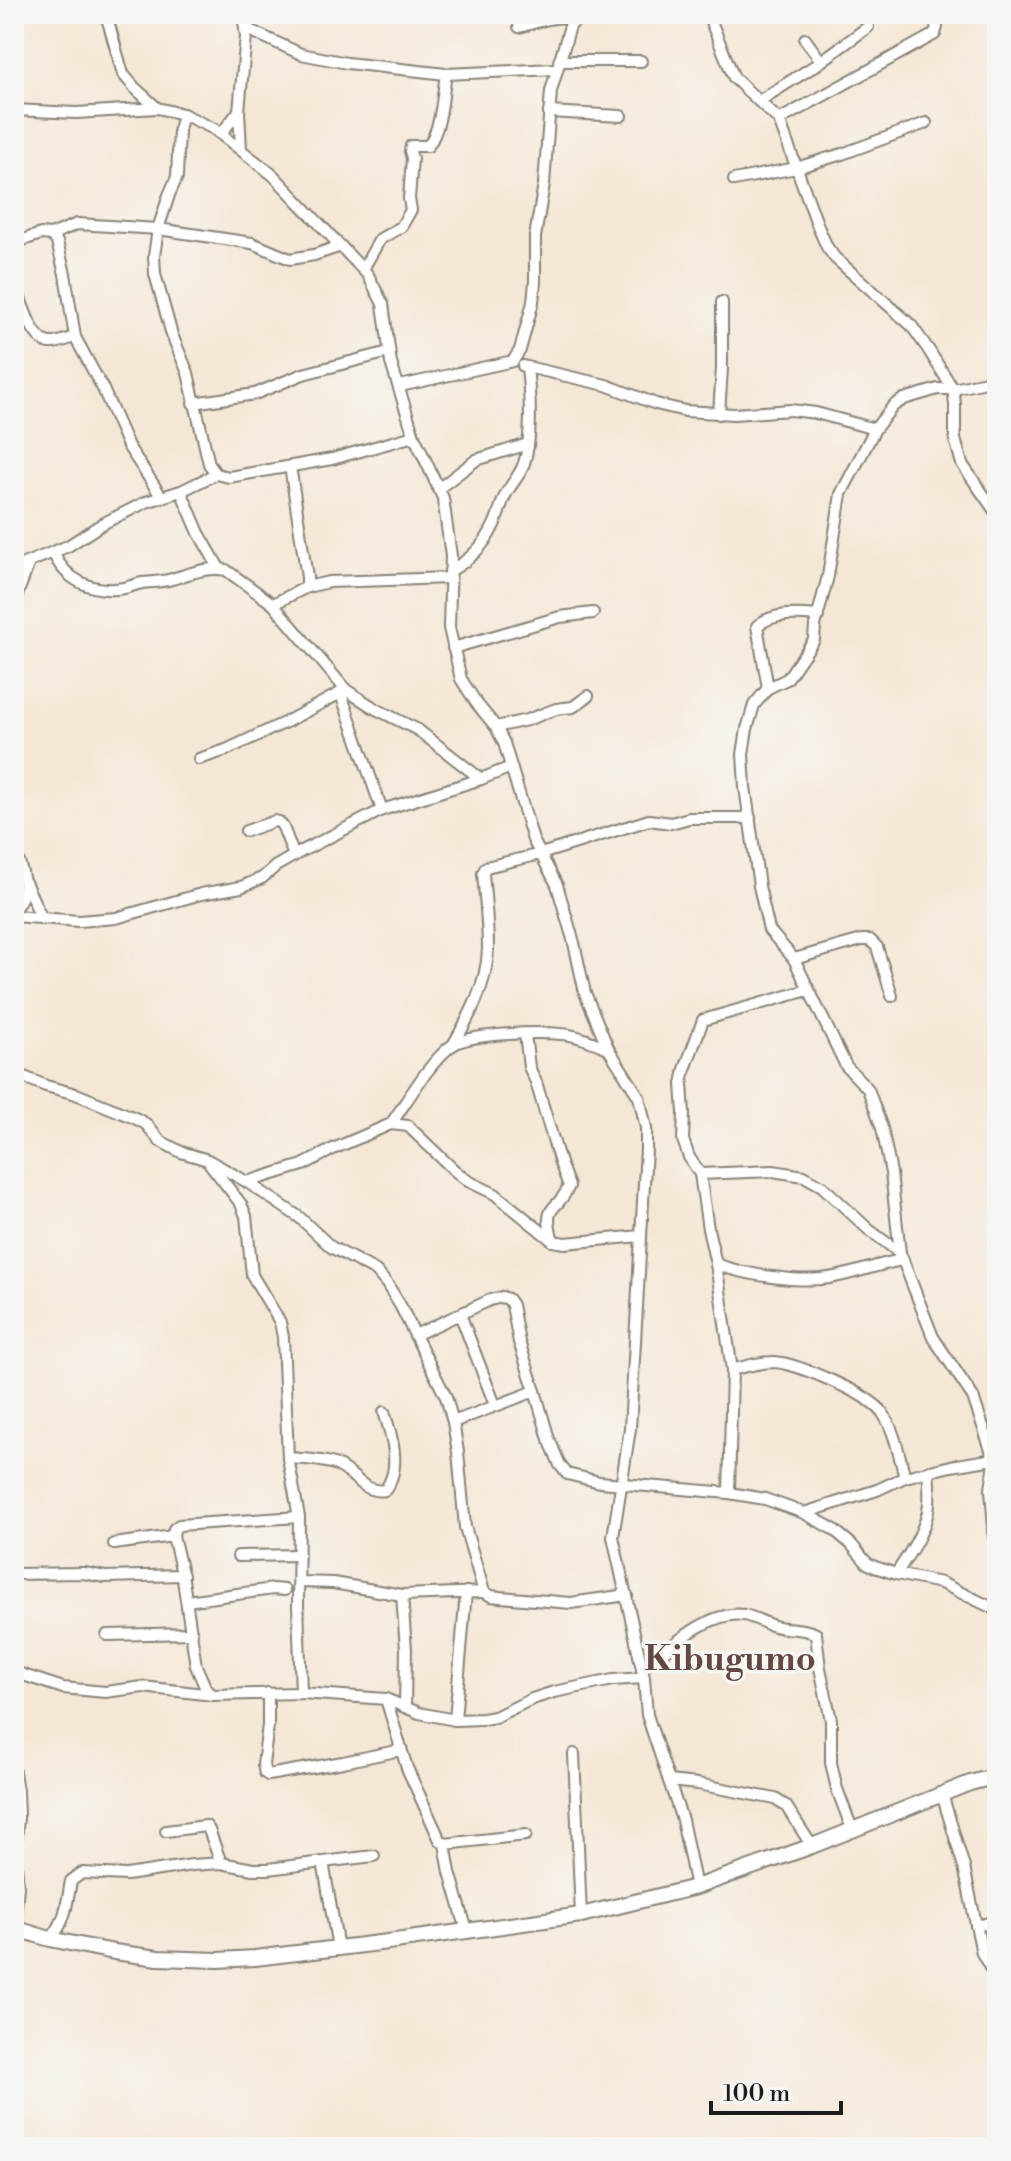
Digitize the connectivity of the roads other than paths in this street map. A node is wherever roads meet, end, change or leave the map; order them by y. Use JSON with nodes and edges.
{"nodes":[{"id":1,"x":103,"y":14,"type":"edge"},
{"id":2,"x":243,"y":14,"type":"edge"},
{"id":3,"x":587,"y":14,"type":"edge"},
{"id":4,"x":708,"y":14,"type":"edge"},
{"id":5,"x":931,"y":14,"type":"edge"},
{"id":6,"x":575,"y":21,"type":"junction"},
{"id":7,"x":519,"y":27,"type":"dead end"},
{"id":8,"x":868,"y":27,"type":"dead end"},
{"id":9,"x":245,"y":28,"type":"junction"},
{"id":10,"x":805,"y":39,"type":"dead end"},
{"id":11,"x":641,"y":61,"type":"dead end"},
{"id":12,"x":821,"y":61,"type":"junction"},
{"id":13,"x":558,"y":65,"type":"junction"},
{"id":14,"x":446,"y":74,"type":"junction"},
{"id":15,"x":759,"y":101,"type":"junction"},
{"id":16,"x":157,"y":108,"type":"junction"},
{"id":17,"x":14,"y":110,"type":"edge"},
{"id":18,"x":239,"y":111,"type":"junction"},
{"id":19,"x":549,"y":112,"type":"junction"},
{"id":20,"x":183,"y":114,"type":"junction"},
{"id":21,"x":621,"y":116,"type":"dead end"},
{"id":22,"x":779,"y":120,"type":"junction"},
{"id":23,"x":926,"y":123,"type":"dead end"},
{"id":24,"x":221,"y":134,"type":"junction"},
{"id":25,"x":241,"y":150,"type":"junction"},
{"id":26,"x":796,"y":168,"type":"junction"},
{"id":27,"x":734,"y":180,"type":"dead end"},
{"id":28,"x":158,"y":229,"type":"junction"},
{"id":29,"x":51,"y":235,"type":"junction"},
{"id":30,"x":14,"y":243,"type":"edge"},
{"id":31,"x":341,"y":246,"type":"junction"},
{"id":32,"x":363,"y":269,"type":"junction"},
{"id":33,"x":14,"y":273,"type":"edge"},
{"id":34,"x":722,"y":302,"type":"dead end"},
{"id":35,"x":75,"y":337,"type":"junction"},
{"id":36,"x":389,"y":352,"type":"junction"},
{"id":37,"x":513,"y":361,"type":"junction"},
{"id":38,"x":527,"y":367,"type":"junction"},
{"id":39,"x":997,"y":382,"type":"edge"},
{"id":40,"x":400,"y":386,"type":"junction"},
{"id":41,"x":953,"y":389,"type":"junction"},
{"id":42,"x":193,"y":403,"type":"junction"},
{"id":43,"x":719,"y":414,"type":"junction"},
{"id":44,"x":875,"y":429,"type":"junction"},
{"id":45,"x":414,"y":436,"type":"junction"},
{"id":46,"x":528,"y":444,"type":"junction"},
{"id":47,"x":290,"y":466,"type":"junction"},
{"id":48,"x":216,"y":474,"type":"junction"},
{"id":49,"x":438,"y":489,"type":"junction"},
{"id":50,"x":181,"y":491,"type":"junction"},
{"id":51,"x":161,"y":496,"type":"junction"},
{"id":52,"x":997,"y":514,"type":"edge"},
{"id":53,"x":53,"y":552,"type":"junction"},
{"id":54,"x":29,"y":563,"type":"junction"},
{"id":55,"x":14,"y":568,"type":"edge"},
{"id":56,"x":219,"y":568,"type":"junction"},
{"id":57,"x":450,"y":574,"type":"junction"},
{"id":58,"x":307,"y":587,"type":"junction"},
{"id":59,"x":14,"y":603,"type":"edge"},
{"id":60,"x":273,"y":604,"type":"junction"},
{"id":61,"x":593,"y":613,"type":"dead end"},
{"id":62,"x":818,"y":616,"type":"junction"},
{"id":63,"x":453,"y":648,"type":"junction"},
{"id":64,"x":768,"y":688,"type":"junction"},
{"id":65,"x":344,"y":692,"type":"junction"},
{"id":66,"x":588,"y":696,"type":"dead end"},
{"id":67,"x":496,"y":727,"type":"junction"},
{"id":68,"x":199,"y":759,"type":"dead end"},
{"id":69,"x":511,"y":767,"type":"junction"},
{"id":70,"x":481,"y":779,"type":"junction"},
{"id":71,"x":382,"y":810,"type":"junction"},
{"id":72,"x":750,"y":818,"type":"junction"},
{"id":73,"x":246,"y":831,"type":"dead end"},
{"id":74,"x":14,"y":847,"type":"edge"},
{"id":75,"x":541,"y":854,"type":"junction"},
{"id":76,"x":294,"y":856,"type":"junction"},
{"id":77,"x":25,"y":882,"type":"junction"},
{"id":78,"x":14,"y":909,"type":"edge"},
{"id":79,"x":14,"y":916,"type":"edge"},
{"id":80,"x":42,"y":919,"type":"junction"},
{"id":81,"x":794,"y":959,"type":"junction"},
{"id":82,"x":808,"y":990,"type":"junction"},
{"id":83,"x":892,"y":996,"type":"dead end"},
{"id":84,"x":525,"y":1034,"type":"junction"},
{"id":85,"x":453,"y":1045,"type":"junction"},
{"id":86,"x":608,"y":1048,"type":"junction"},
{"id":87,"x":14,"y":1073,"type":"edge"},
{"id":88,"x":391,"y":1124,"type":"junction"},
{"id":89,"x":208,"y":1160,"type":"junction"},
{"id":90,"x":700,"y":1174,"type":"junction"},
{"id":91,"x":247,"y":1182,"type":"junction"},
{"id":92,"x":641,"y":1236,"type":"junction"},
{"id":93,"x":553,"y":1241,"type":"junction"},
{"id":94,"x":902,"y":1257,"type":"junction"},
{"id":95,"x":716,"y":1264,"type":"junction"},
{"id":96,"x":460,"y":1314,"type":"junction"},
{"id":97,"x":415,"y":1335,"type":"junction"},
{"id":98,"x":732,"y":1370,"type":"junction"},
{"id":99,"x":535,"y":1391,"type":"junction"},
{"id":100,"x":495,"y":1405,"type":"junction"},
{"id":101,"x":384,"y":1412,"type":"dead end"},
{"id":102,"x":453,"y":1422,"type":"junction"},
{"id":103,"x":996,"y":1456,"type":"edge"},
{"id":104,"x":288,"y":1458,"type":"junction"},
{"id":105,"x":928,"y":1471,"type":"junction"},
{"id":106,"x":905,"y":1477,"type":"junction"},
{"id":107,"x":623,"y":1484,"type":"junction"},
{"id":108,"x":994,"y":1488,"type":"edge"},
{"id":109,"x":729,"y":1493,"type":"junction"},
{"id":110,"x":804,"y":1513,"type":"junction"},
{"id":111,"x":299,"y":1517,"type":"junction"},
{"id":112,"x":173,"y":1536,"type":"junction"},
{"id":113,"x":114,"y":1544,"type":"dead end"},
{"id":114,"x":299,"y":1555,"type":"junction"},
{"id":115,"x":238,"y":1556,"type":"dead end"},
{"id":116,"x":997,"y":1569,"type":"edge"},
{"id":117,"x":14,"y":1574,"type":"edge"},
{"id":118,"x":896,"y":1574,"type":"junction"},
{"id":119,"x":183,"y":1575,"type":"junction"},
{"id":120,"x":299,"y":1582,"type":"junction"},
{"id":121,"x":284,"y":1590,"type":"dead end"},
{"id":122,"x":466,"y":1592,"type":"junction"},
{"id":123,"x":484,"y":1592,"type":"junction"},
{"id":124,"x":402,"y":1595,"type":"junction"},
{"id":125,"x":627,"y":1595,"type":"junction"},
{"id":126,"x":187,"y":1601,"type":"junction"},
{"id":127,"x":997,"y":1610,"type":"edge"},
{"id":128,"x":192,"y":1633,"type":"junction"},
{"id":129,"x":107,"y":1635,"type":"dead end"},
{"id":130,"x":14,"y":1672,"type":"edge"},
{"id":131,"x":643,"y":1673,"type":"junction"},
{"id":132,"x":268,"y":1693,"type":"junction"},
{"id":133,"x":301,"y":1693,"type":"junction"},
{"id":134,"x":213,"y":1695,"type":"junction"},
{"id":135,"x":386,"y":1699,"type":"junction"},
{"id":136,"x":405,"y":1707,"type":"junction"},
{"id":137,"x":455,"y":1720,"type":"junction"},
{"id":138,"x":401,"y":1750,"type":"junction"},
{"id":139,"x":574,"y":1754,"type":"dead end"},
{"id":140,"x":14,"y":1772,"type":"edge"},
{"id":141,"x":997,"y":1776,"type":"edge"},
{"id":142,"x":669,"y":1781,"type":"junction"},
{"id":143,"x":16,"y":1791,"type":"edge"},
{"id":144,"x":942,"y":1794,"type":"junction"},
{"id":145,"x":852,"y":1829,"type":"junction"},
{"id":146,"x":166,"y":1831,"type":"dead end"},
{"id":147,"x":526,"y":1835,"type":"dead end"},
{"id":148,"x":445,"y":1844,"type":"junction"},
{"id":149,"x":812,"y":1846,"type":"junction"},
{"id":150,"x":374,"y":1856,"type":"dead end"},
{"id":151,"x":323,"y":1862,"type":"junction"},
{"id":152,"x":221,"y":1863,"type":"junction"},
{"id":153,"x":696,"y":1887,"type":"junction"},
{"id":154,"x":581,"y":1915,"type":"junction"},
{"id":155,"x":997,"y":1921,"type":"edge"},
{"id":156,"x":976,"y":1926,"type":"junction"},
{"id":157,"x":14,"y":1927,"type":"edge"},
{"id":158,"x":467,"y":1931,"type":"junction"},
{"id":159,"x":50,"y":1939,"type":"junction"},
{"id":160,"x":338,"y":1948,"type":"junction"},
{"id":161,"x":997,"y":1980,"type":"edge"}],
"edges":[{"from":1,"to":16,"type":"street"},
{"from":2,"to":9,"type":"street"},
{"from":3,"to":6,"type":"street"},
{"from":4,"to":15,"type":"street"},
{"from":5,"to":22,"type":"street"},
{"from":6,"to":7,"type":"street"},
{"from":6,"to":13,"type":"street"},
{"from":8,"to":12,"type":"street"},
{"from":9,"to":14,"type":"street"},
{"from":9,"to":18,"type":"street"},
{"from":10,"to":12,"type":"street"},
{"from":11,"to":13,"type":"street"},
{"from":12,"to":15,"type":"street"},
{"from":13,"to":14,"type":"street"},
{"from":13,"to":19,"type":"street"},
{"from":14,"to":32,"type":"street"},
{"from":15,"to":22,"type":"street"},
{"from":16,"to":17,"type":"street"},
{"from":16,"to":20,"type":"street"},
{"from":18,"to":24,"type":"street"},
{"from":18,"to":25,"type":"street"},
{"from":19,"to":21,"type":"street"},
{"from":19,"to":37,"type":"street"},
{"from":20,"to":24,"type":"street"},
{"from":20,"to":28,"type":"street"},
{"from":22,"to":26,"type":"street"},
{"from":23,"to":26,"type":"street"},
{"from":24,"to":25,"type":"street"},
{"from":25,"to":31,"type":"street"},
{"from":26,"to":27,"type":"street"},
{"from":26,"to":41,"type":"street"},
{"from":28,"to":29,"type":"street"},
{"from":28,"to":31,"type":"street"},
{"from":28,"to":42,"type":"street"},
{"from":29,"to":30,"type":"street"},
{"from":29,"to":35,"type":"street"},
{"from":31,"to":32,"type":"street"},
{"from":32,"to":36,"type":"street"},
{"from":33,"to":35,"type":"street"},
{"from":34,"to":43,"type":"street"},
{"from":35,"to":51,"type":"street"},
{"from":36,"to":40,"type":"street"},
{"from":36,"to":42,"type":"street"},
{"from":37,"to":38,"type":"street"},
{"from":37,"to":40,"type":"street"},
{"from":38,"to":43,"type":"street"},
{"from":38,"to":46,"type":"street"},
{"from":39,"to":41,"type":"street"},
{"from":40,"to":45,"type":"street"},
{"from":41,"to":44,"type":"street"},
{"from":41,"to":52,"type":"street"},
{"from":42,"to":48,"type":"street"},
{"from":43,"to":44,"type":"street"},
{"from":44,"to":62,"type":"street"},
{"from":45,"to":47,"type":"street"},
{"from":45,"to":49,"type":"street"},
{"from":46,"to":49,"type":"street"},
{"from":46,"to":57,"type":"street"},
{"from":47,"to":48,"type":"street"},
{"from":47,"to":58,"type":"street"},
{"from":48,"to":50,"type":"street"},
{"from":49,"to":57,"type":"street"},
{"from":50,"to":51,"type":"street"},
{"from":50,"to":56,"type":"street"},
{"from":51,"to":53,"type":"street"},
{"from":53,"to":54,"type":"street"},
{"from":53,"to":56,"type":"street"},
{"from":54,"to":55,"type":"street"},
{"from":54,"to":59,"type":"street"},
{"from":56,"to":60,"type":"street"},
{"from":57,"to":58,"type":"street"},
{"from":57,"to":63,"type":"street"},
{"from":58,"to":60,"type":"street"},
{"from":60,"to":65,"type":"street"},
{"from":61,"to":63,"type":"street"},
{"from":62,"to":64,"type":"street"},
{"from":62,"to":64,"type":"street"},
{"from":63,"to":67,"type":"street"},
{"from":64,"to":72,"type":"street"},
{"from":65,"to":68,"type":"street"},
{"from":65,"to":70,"type":"street"},
{"from":65,"to":71,"type":"street"},
{"from":66,"to":67,"type":"street"},
{"from":67,"to":69,"type":"street"},
{"from":69,"to":70,"type":"street"},
{"from":69,"to":75,"type":"street"},
{"from":70,"to":71,"type":"street"},
{"from":71,"to":76,"type":"street"},
{"from":72,"to":75,"type":"street"},
{"from":72,"to":81,"type":"street"},
{"from":73,"to":76,"type":"street"},
{"from":74,"to":77,"type":"street"},
{"from":75,"to":85,"type":"street"},
{"from":75,"to":86,"type":"street"},
{"from":76,"to":80,"type":"street"},
{"from":77,"to":78,"type":"street"},
{"from":77,"to":80,"type":"street"},
{"from":79,"to":80,"type":"street"},
{"from":81,"to":82,"type":"street"},
{"from":81,"to":83,"type":"street"},
{"from":82,"to":90,"type":"street"},
{"from":82,"to":94,"type":"street"},
{"from":84,"to":85,"type":"street"},
{"from":84,"to":86,"type":"street"},
{"from":84,"to":93,"type":"street"},
{"from":85,"to":88,"type":"street"},
{"from":86,"to":92,"type":"street"},
{"from":87,"to":89,"type":"street"},
{"from":88,"to":91,"type":"street"},
{"from":88,"to":93,"type":"street"},
{"from":89,"to":91,"type":"street"},
{"from":89,"to":104,"type":"street"},
{"from":90,"to":94,"type":"street"},
{"from":90,"to":95,"type":"street"},
{"from":91,"to":97,"type":"street"},
{"from":92,"to":93,"type":"street"},
{"from":92,"to":107,"type":"street"},
{"from":94,"to":95,"type":"street"},
{"from":94,"to":103,"type":"street"},
{"from":95,"to":98,"type":"street"},
{"from":96,"to":97,"type":"street"},
{"from":96,"to":99,"type":"street"},
{"from":96,"to":100,"type":"street"},
{"from":97,"to":102,"type":"street"},
{"from":98,"to":106,"type":"street"},
{"from":98,"to":109,"type":"street"},
{"from":99,"to":100,"type":"street"},
{"from":99,"to":107,"type":"street"},
{"from":100,"to":102,"type":"street"},
{"from":101,"to":104,"type":"street"},
{"from":102,"to":123,"type":"street"},
{"from":103,"to":105,"type":"street"},
{"from":103,"to":108,"type":"street"},
{"from":104,"to":111,"type":"street"},
{"from":105,"to":106,"type":"street"},
{"from":105,"to":118,"type":"street"},
{"from":106,"to":110,"type":"street"},
{"from":107,"to":109,"type":"street"},
{"from":107,"to":125,"type":"street"},
{"from":108,"to":116,"type":"street"},
{"from":109,"to":110,"type":"street"},
{"from":110,"to":118,"type":"street"},
{"from":111,"to":112,"type":"street"},
{"from":111,"to":114,"type":"street"},
{"from":112,"to":113,"type":"street"},
{"from":112,"to":119,"type":"street"},
{"from":114,"to":115,"type":"street"},
{"from":114,"to":120,"type":"street"},
{"from":117,"to":119,"type":"street"},
{"from":118,"to":127,"type":"street"},
{"from":119,"to":126,"type":"street"},
{"from":120,"to":124,"type":"street"},
{"from":120,"to":133,"type":"street"},
{"from":121,"to":126,"type":"street"},
{"from":122,"to":123,"type":"street"},
{"from":122,"to":124,"type":"street"},
{"from":122,"to":137,"type":"street"},
{"from":123,"to":125,"type":"street"},
{"from":124,"to":136,"type":"street"},
{"from":125,"to":131,"type":"street"},
{"from":126,"to":128,"type":"street"},
{"from":128,"to":129,"type":"street"},
{"from":128,"to":134,"type":"street"},
{"from":130,"to":134,"type":"street"},
{"from":131,"to":137,"type":"street"},
{"from":131,"to":142,"type":"street"},
{"from":131,"to":145,"type":"street"},
{"from":132,"to":133,"type":"street"},
{"from":132,"to":134,"type":"street"},
{"from":132,"to":138,"type":"street"},
{"from":133,"to":135,"type":"street"},
{"from":135,"to":136,"type":"street"},
{"from":135,"to":138,"type":"street"},
{"from":136,"to":137,"type":"street"},
{"from":138,"to":148,"type":"street"},
{"from":139,"to":154,"type":"street"},
{"from":140,"to":143,"type":"street"},
{"from":141,"to":144,"type":"main road"},
{"from":142,"to":149,"type":"street"},
{"from":142,"to":153,"type":"street"},
{"from":143,"to":157,"type":"street"},
{"from":144,"to":145,"type":"main road"},
{"from":144,"to":156,"type":"street"},
{"from":145,"to":149,"type":"main road"},
{"from":146,"to":152,"type":"street"},
{"from":147,"to":148,"type":"street"},
{"from":148,"to":158,"type":"street"},
{"from":149,"to":153,"type":"main road"},
{"from":150,"to":151,"type":"street"},
{"from":151,"to":152,"type":"street"},
{"from":151,"to":160,"type":"street"},
{"from":152,"to":159,"type":"street"},
{"from":153,"to":154,"type":"main road"},
{"from":154,"to":158,"type":"main road"},
{"from":155,"to":156,"type":"street"},
{"from":156,"to":161,"type":"street"},
{"from":157,"to":159,"type":"main road"},
{"from":158,"to":160,"type":"main road"},
{"from":159,"to":160,"type":"main road"}]}
